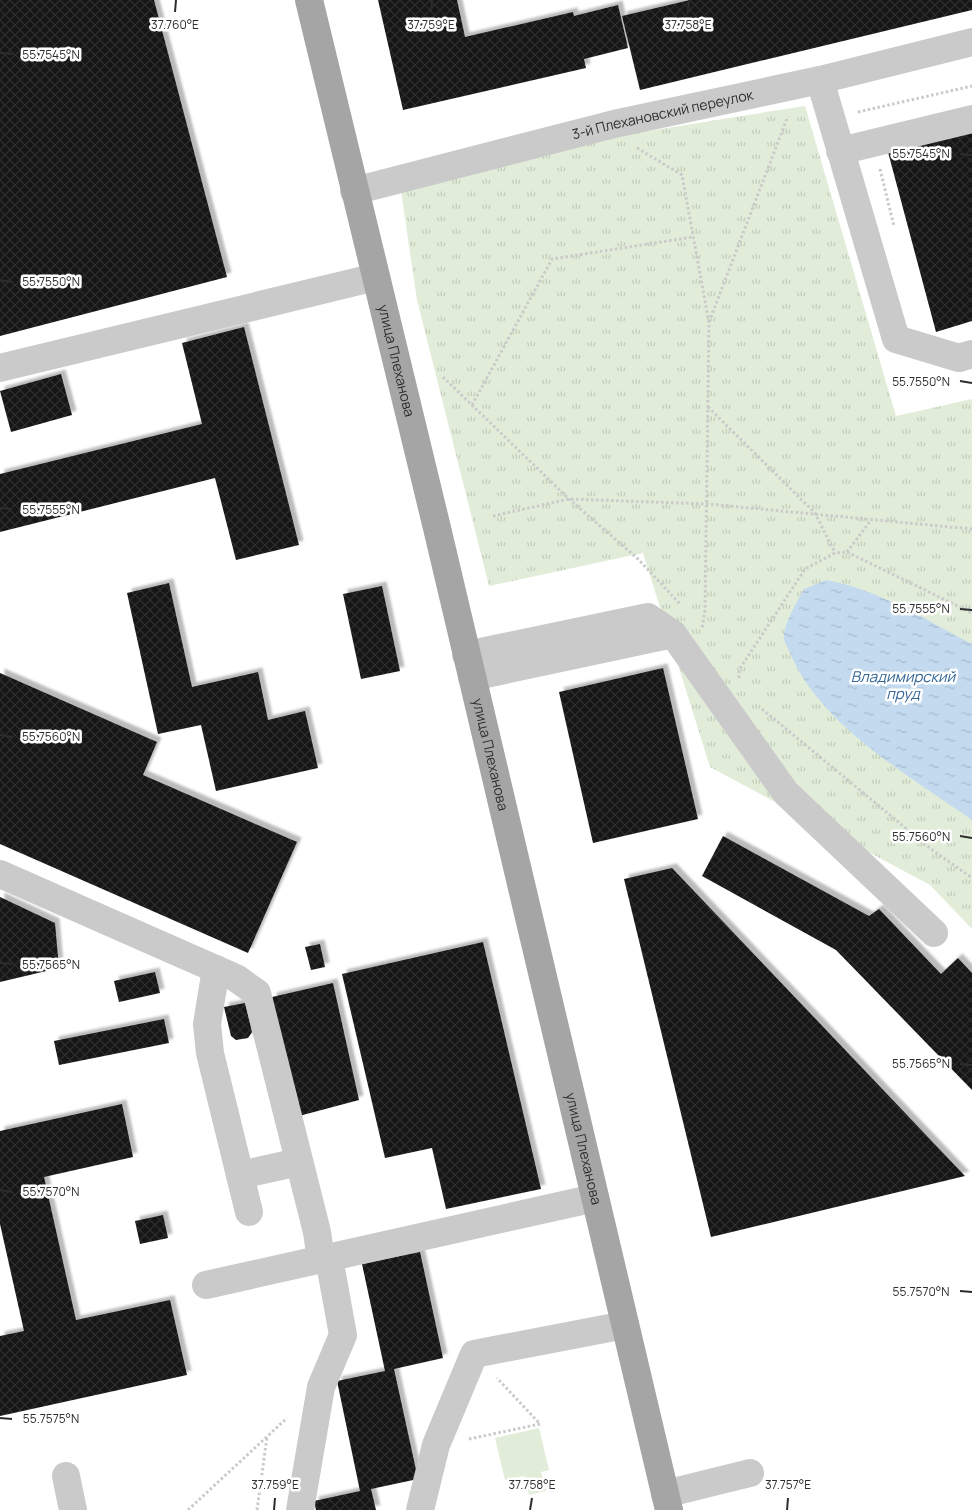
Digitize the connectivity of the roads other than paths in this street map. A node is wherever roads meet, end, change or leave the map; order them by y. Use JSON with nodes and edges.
{"nodes":[{"id":1,"x":309,"y":0,"type":"edge"},
{"id":2,"x":972,"y":42,"type":"edge"},
{"id":3,"x":820,"y":80,"type":"junction"},
{"id":4,"x":972,"y":119,"type":"edge"},
{"id":5,"x":840,"y":151,"type":"junction"},
{"id":6,"x":354,"y":191,"type":"junction"},
{"id":7,"x":376,"y":277,"type":"junction"},
{"id":8,"x":972,"y":354,"type":"edge"},
{"id":9,"x":0,"y":368,"type":"edge"},
{"id":10,"x":469,"y":666,"type":"junction"},
{"id":11,"x":0,"y":874,"type":"edge"},
{"id":12,"x":934,"y":933,"type":"dead end"},
{"id":13,"x":216,"y":969,"type":"junction"},
{"id":14,"x":299,"y":1162,"type":"junction"},
{"id":15,"x":240,"y":1175,"type":"junction"},
{"id":16,"x":595,"y":1198,"type":"junction"},
{"id":17,"x":249,"y":1212,"type":"dead end"},
{"id":18,"x":325,"y":1259,"type":"junction"},
{"id":19,"x":206,"y":1285,"type":"dead end"},
{"id":20,"x":625,"y":1325,"type":"junction"},
{"id":21,"x":750,"y":1473,"type":"dead end"},
{"id":22,"x":66,"y":1476,"type":"dead end"},
{"id":23,"x":667,"y":1502,"type":"edge"},
{"id":24,"x":74,"y":1510,"type":"edge"},
{"id":25,"x":300,"y":1510,"type":"edge"},
{"id":26,"x":420,"y":1510,"type":"edge"}],
"edges":[{"from":1,"to":6,"type":"main road","name":"улица Плеханова"},
{"from":2,"to":3,"type":"street","name":"3-й Плехановский переулок"},
{"from":3,"to":5,"type":"street"},
{"from":3,"to":6,"type":"street","name":"3-й Плехановский переулок"},
{"from":4,"to":5,"type":"street"},
{"from":5,"to":8,"type":"street"},
{"from":6,"to":7,"type":"main road","name":"улица Плеханова"},
{"from":7,"to":9,"type":"street"},
{"from":7,"to":10,"type":"main road","name":"улица Плеханова"},
{"from":10,"to":12,"type":"street"},
{"from":10,"to":16,"type":"main road","name":"улица Плеханова"},
{"from":11,"to":13,"type":"street"},
{"from":13,"to":14,"type":"street"},
{"from":13,"to":15,"type":"street"},
{"from":14,"to":15,"type":"street"},
{"from":14,"to":18,"type":"street"},
{"from":15,"to":17,"type":"street"},
{"from":16,"to":18,"type":"street"},
{"from":16,"to":20,"type":"main road","name":"улица Плеханова"},
{"from":18,"to":19,"type":"street"},
{"from":18,"to":25,"type":"street"},
{"from":20,"to":23,"type":"main road","name":"улица Плеханова"},
{"from":20,"to":26,"type":"street"},
{"from":21,"to":23,"type":"street"},
{"from":22,"to":24,"type":"street"}]}
